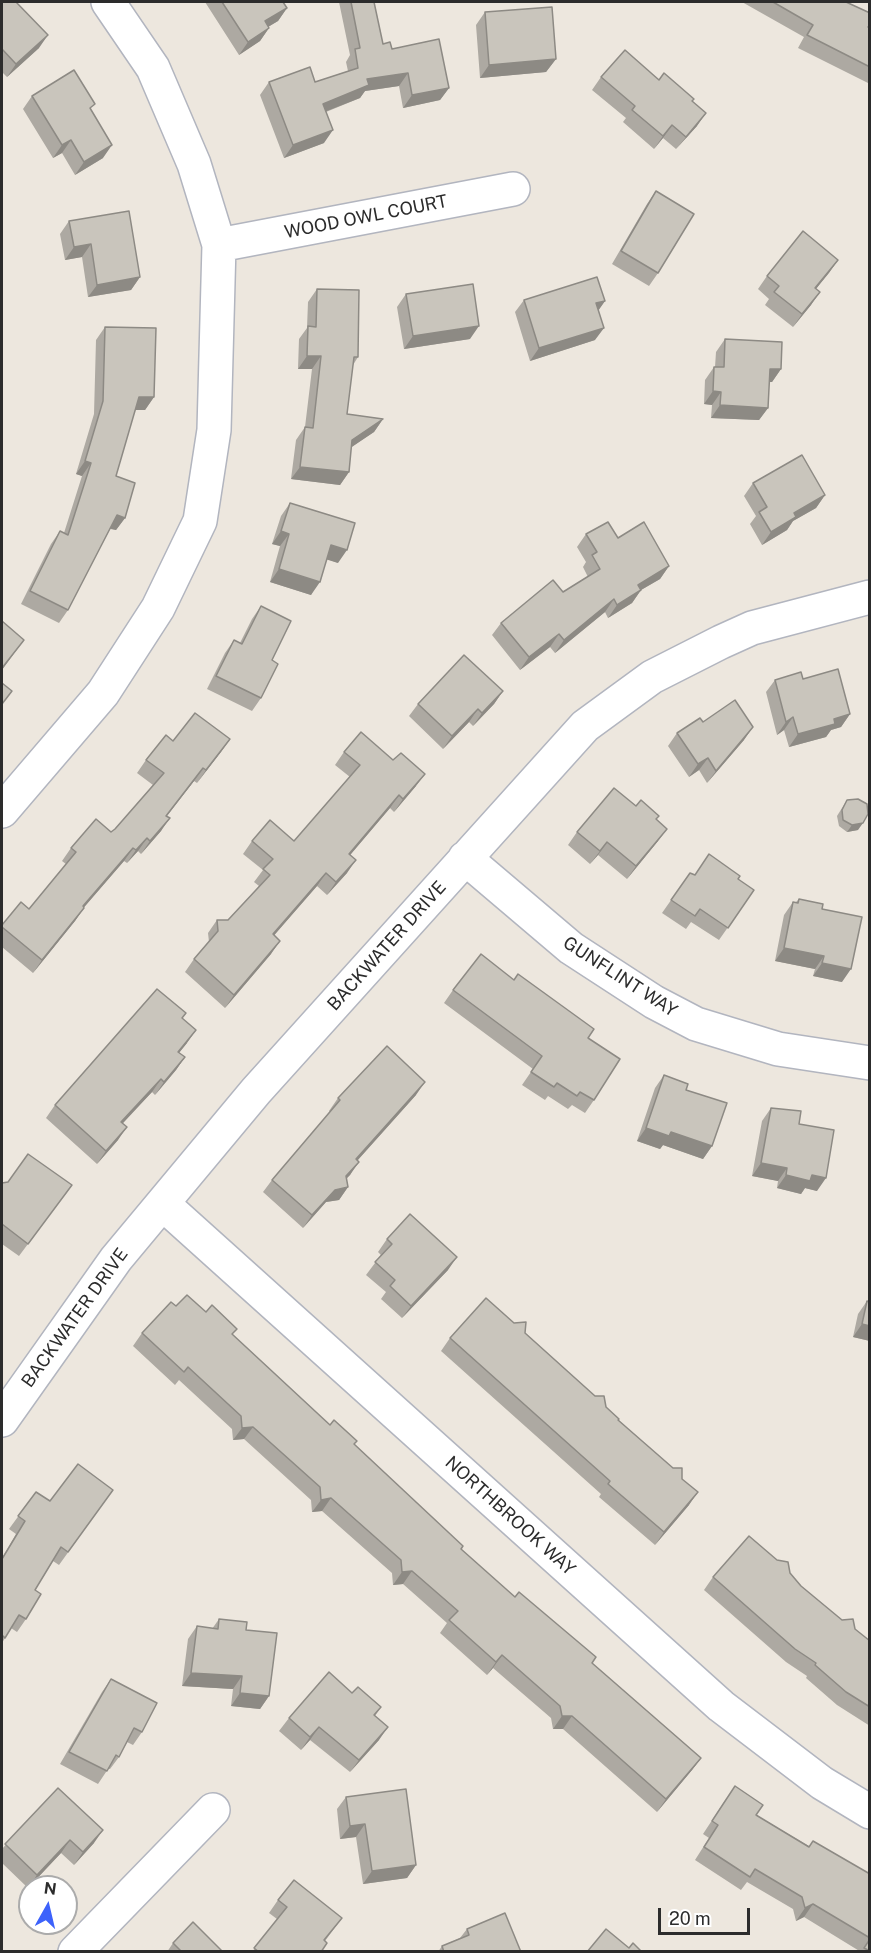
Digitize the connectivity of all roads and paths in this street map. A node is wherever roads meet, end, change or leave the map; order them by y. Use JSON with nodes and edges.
{"nodes":[{"id":1,"x":108,"y":2,"type":"edge"},
{"id":2,"x":513,"y":189,"type":"dead end"},
{"id":3,"x":219,"y":245,"type":"junction"},
{"id":4,"x":870,"y":597,"type":"edge"},
{"id":5,"x":2,"y":811,"type":"edge"},
{"id":6,"x":465,"y":858,"type":"junction"},
{"id":7,"x":870,"y":1063,"type":"edge"},
{"id":8,"x":163,"y":1204,"type":"junction"},
{"id":9,"x":2,"y":1420,"type":"edge"},
{"id":10,"x":213,"y":1810,"type":"dead end"},
{"id":11,"x":870,"y":1812,"type":"edge"},
{"id":12,"x":75,"y":1952,"type":"edge"}],
"edges":[{"from":1,"to":3,"type":"street"},
{"from":2,"to":3,"type":"street","name":"WOOD OWL COURT"},
{"from":3,"to":5,"type":"street"},
{"from":4,"to":6,"type":"street","name":"BACKWATER DRIVE"},
{"from":6,"to":7,"type":"street","name":"GUNFLINT WAY"},
{"from":6,"to":8,"type":"street","name":"BACKWATER DRIVE"},
{"from":8,"to":9,"type":"street","name":"BACKWATER DRIVE"},
{"from":8,"to":11,"type":"street","name":"NORTHBROOK WAY"},
{"from":10,"to":12,"type":"street"}]}
